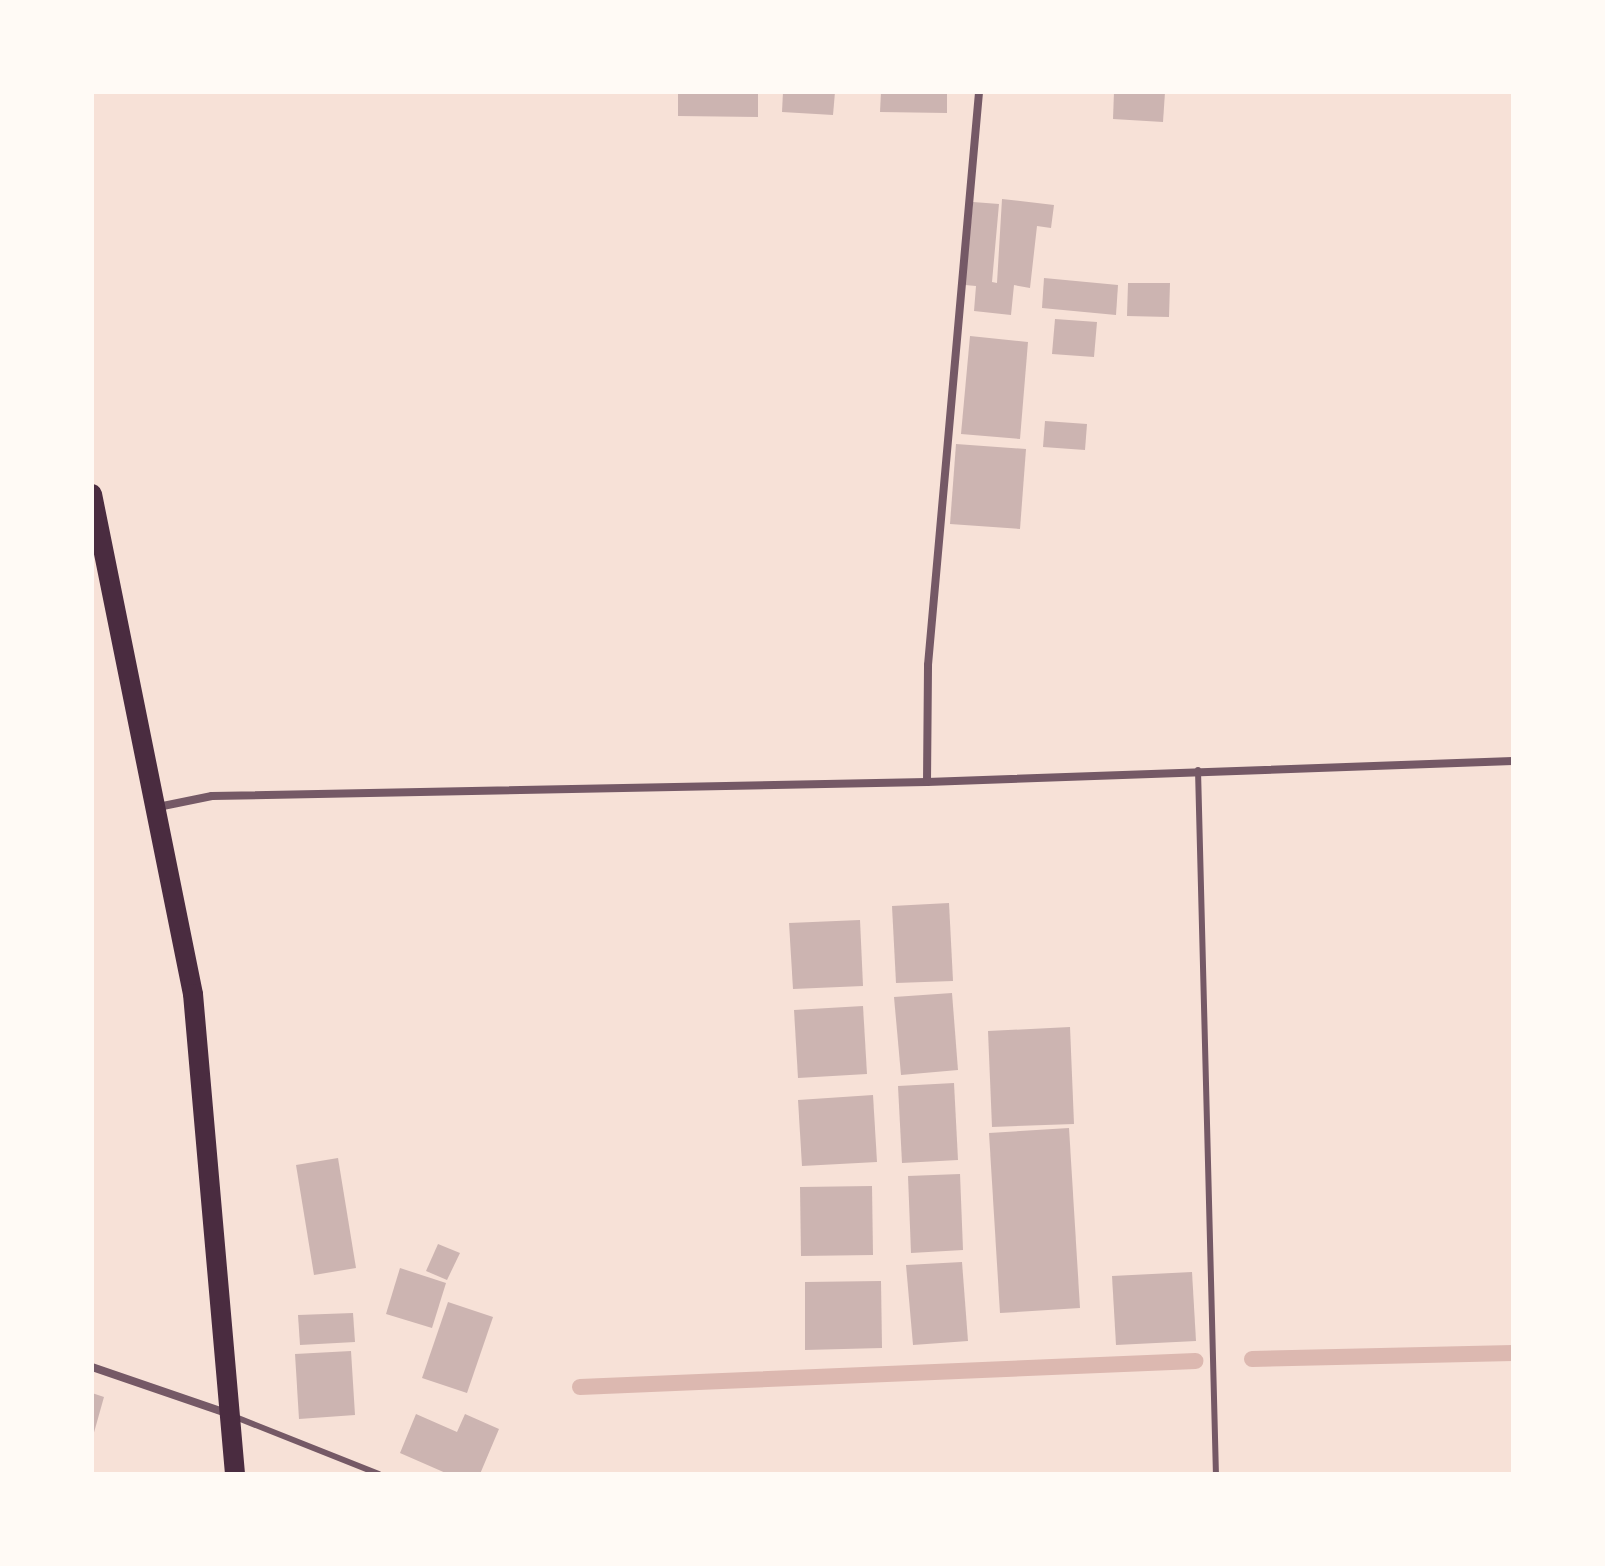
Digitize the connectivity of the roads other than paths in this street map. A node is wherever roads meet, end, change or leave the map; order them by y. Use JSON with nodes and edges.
{"nodes":[{"id":1,"x":979,"y":92,"type":"edge"},
{"id":2,"x":92,"y":494,"type":"edge"},
{"id":3,"x":1513,"y":761,"type":"edge"},
{"id":4,"x":1198,"y":770,"type":"junction"},
{"id":5,"x":927,"y":782,"type":"junction"},
{"id":6,"x":158,"y":807,"type":"junction"},
{"id":7,"x":92,"y":1367,"type":"edge"},
{"id":8,"x":233,"y":1416,"type":"junction"},
{"id":9,"x":235,"y":1474,"type":"edge"},
{"id":10,"x":379,"y":1474,"type":"edge"},
{"id":11,"x":1216,"y":1474,"type":"edge"}],
"edges":[{"from":1,"to":5,"type":"street"},
{"from":2,"to":6,"type":"main road"},
{"from":3,"to":4,"type":"street"},
{"from":4,"to":5,"type":"street"},
{"from":4,"to":11,"type":"lane"},
{"from":5,"to":6,"type":"street"},
{"from":6,"to":8,"type":"main road"},
{"from":7,"to":8,"type":"street"},
{"from":8,"to":9,"type":"main road"},
{"from":8,"to":10,"type":"lane"}]}
